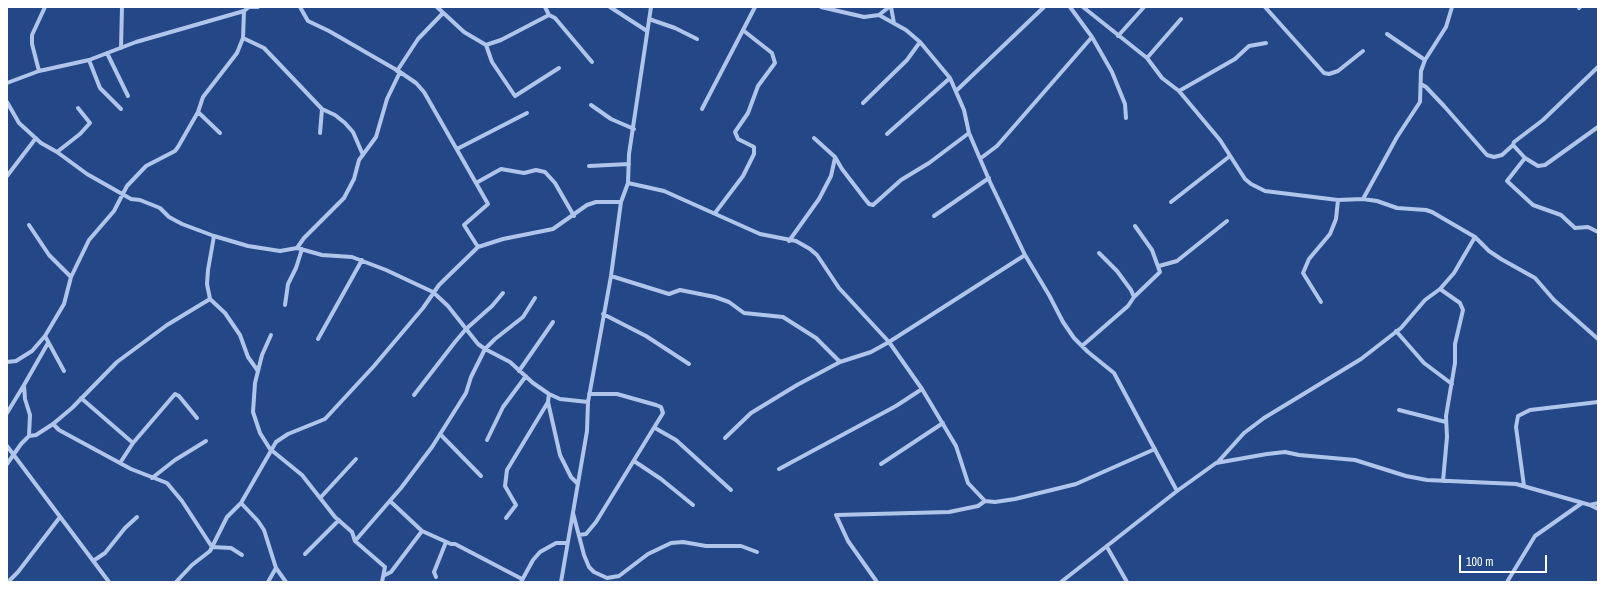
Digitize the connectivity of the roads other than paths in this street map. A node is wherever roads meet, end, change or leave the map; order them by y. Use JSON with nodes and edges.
{"nodes":[{"id":1,"x":45,"y":7,"type":"edge"},
{"id":2,"x":122,"y":7,"type":"edge"},
{"id":3,"x":249,"y":7,"type":"edge"},
{"id":4,"x":258,"y":7,"type":"edge"},
{"id":5,"x":300,"y":7,"type":"edge"},
{"id":6,"x":545,"y":7,"type":"edge"},
{"id":7,"x":610,"y":7,"type":"edge"},
{"id":8,"x":651,"y":7,"type":"edge"},
{"id":9,"x":755,"y":7,"type":"edge"},
{"id":10,"x":821,"y":7,"type":"edge"},
{"id":11,"x":890,"y":7,"type":"edge"},
{"id":12,"x":1044,"y":7,"type":"edge"},
{"id":13,"x":1070,"y":7,"type":"edge"},
{"id":14,"x":1083,"y":7,"type":"edge"},
{"id":15,"x":1144,"y":7,"type":"edge"},
{"id":16,"x":1265,"y":7,"type":"edge"},
{"id":17,"x":1452,"y":7,"type":"edge"},
{"id":18,"x":441,"y":9,"type":"edge"},
{"id":19,"x":244,"y":11,"type":"junction"},
{"id":20,"x":549,"y":15,"type":"junction"},
{"id":21,"x":879,"y":15,"type":"junction"},
{"id":22,"x":649,"y":19,"type":"junction"},
{"id":23,"x":1181,"y":19,"type":"dead end"},
{"id":24,"x":894,"y":23,"type":"junction"},
{"id":25,"x":647,"y":31,"type":"junction"},
{"id":26,"x":744,"y":31,"type":"junction"},
{"id":27,"x":1387,"y":34,"type":"dead end"},
{"id":28,"x":1118,"y":36,"type":"junction"},
{"id":29,"x":1092,"y":37,"type":"junction"},
{"id":30,"x":243,"y":38,"type":"junction"},
{"id":31,"x":697,"y":38,"type":"dead end"},
{"id":32,"x":920,"y":42,"type":"junction"},
{"id":33,"x":1266,"y":43,"type":"dead end"},
{"id":34,"x":486,"y":45,"type":"junction"},
{"id":35,"x":121,"y":48,"type":"junction"},
{"id":36,"x":1363,"y":51,"type":"dead end"},
{"id":37,"x":108,"y":53,"type":"junction"},
{"id":38,"x":1147,"y":58,"type":"junction"},
{"id":39,"x":89,"y":60,"type":"junction"},
{"id":40,"x":1425,"y":60,"type":"junction"},
{"id":41,"x":592,"y":62,"type":"dead end"},
{"id":42,"x":1598,"y":67,"type":"edge"},
{"id":43,"x":559,"y":68,"type":"dead end"},
{"id":44,"x":39,"y":71,"type":"junction"},
{"id":45,"x":398,"y":71,"type":"junction"},
{"id":46,"x":950,"y":78,"type":"junction"},
{"id":47,"x":7,"y":83,"type":"edge"},
{"id":48,"x":1421,"y":84,"type":"junction"},
{"id":49,"x":956,"y":91,"type":"junction"},
{"id":50,"x":1179,"y":91,"type":"junction"},
{"id":51,"x":128,"y":96,"type":"dead end"},
{"id":52,"x":7,"y":102,"type":"edge"},
{"id":53,"x":863,"y":103,"type":"dead end"},
{"id":54,"x":591,"y":105,"type":"dead end"},
{"id":55,"x":78,"y":108,"type":"dead end"},
{"id":56,"x":122,"y":109,"type":"dead end"},
{"id":57,"x":322,"y":109,"type":"junction"},
{"id":58,"x":702,"y":109,"type":"dead end"},
{"id":59,"x":198,"y":112,"type":"junction"},
{"id":60,"x":527,"y":113,"type":"dead end"},
{"id":61,"x":1126,"y":118,"type":"dead end"},
{"id":62,"x":1598,"y":127,"type":"edge"},
{"id":63,"x":634,"y":129,"type":"junction"},
{"id":64,"x":220,"y":133,"type":"dead end"},
{"id":65,"x":969,"y":133,"type":"junction"},
{"id":66,"x":320,"y":134,"type":"dead end"},
{"id":67,"x":887,"y":134,"type":"dead end"},
{"id":68,"x":36,"y":138,"type":"junction"},
{"id":69,"x":814,"y":138,"type":"dead end"},
{"id":70,"x":1513,"y":145,"type":"junction"},
{"id":71,"x":458,"y":149,"type":"junction"},
{"id":72,"x":57,"y":152,"type":"junction"},
{"id":73,"x":363,"y":155,"type":"junction"},
{"id":74,"x":1230,"y":156,"type":"junction"},
{"id":75,"x":835,"y":157,"type":"junction"},
{"id":76,"x":981,"y":158,"type":"junction"},
{"id":77,"x":1525,"y":158,"type":"junction"},
{"id":78,"x":629,"y":164,"type":"junction"},
{"id":79,"x":588,"y":166,"type":"dead end"},
{"id":80,"x":7,"y":176,"type":"edge"},
{"id":81,"x":989,"y":178,"type":"junction"},
{"id":82,"x":476,"y":183,"type":"junction"},
{"id":83,"x":628,"y":183,"type":"junction"},
{"id":84,"x":122,"y":194,"type":"junction"},
{"id":85,"x":1364,"y":199,"type":"junction"},
{"id":86,"x":1338,"y":200,"type":"junction"},
{"id":87,"x":621,"y":202,"type":"junction"},
{"id":88,"x":1170,"y":202,"type":"dead end"},
{"id":89,"x":715,"y":213,"type":"junction"},
{"id":90,"x":574,"y":216,"type":"junction"},
{"id":91,"x":934,"y":216,"type":"dead end"},
{"id":92,"x":1227,"y":221,"type":"dead end"},
{"id":93,"x":29,"y":225,"type":"dead end"},
{"id":94,"x":1135,"y":226,"type":"dead end"},
{"id":95,"x":1598,"y":232,"type":"edge"},
{"id":96,"x":214,"y":236,"type":"junction"},
{"id":97,"x":1475,"y":237,"type":"junction"},
{"id":98,"x":789,"y":241,"type":"junction"},
{"id":99,"x":478,"y":247,"type":"junction"},
{"id":100,"x":297,"y":248,"type":"junction"},
{"id":101,"x":302,"y":249,"type":"junction"},
{"id":102,"x":1099,"y":253,"type":"dead end"},
{"id":103,"x":1025,"y":255,"type":"junction"},
{"id":104,"x":362,"y":260,"type":"junction"},
{"id":105,"x":1159,"y":266,"type":"junction"},
{"id":106,"x":611,"y":276,"type":"junction"},
{"id":107,"x":71,"y":277,"type":"junction"},
{"id":108,"x":1440,"y":289,"type":"junction"},
{"id":109,"x":433,"y":292,"type":"junction"},
{"id":110,"x":503,"y":293,"type":"dead end"},
{"id":111,"x":1134,"y":297,"type":"junction"},
{"id":112,"x":535,"y":298,"type":"dead end"},
{"id":113,"x":210,"y":299,"type":"junction"},
{"id":114,"x":1321,"y":302,"type":"dead end"},
{"id":115,"x":285,"y":305,"type":"dead end"},
{"id":116,"x":603,"y":314,"type":"junction"},
{"id":117,"x":553,"y":322,"type":"dead end"},
{"id":118,"x":466,"y":329,"type":"junction"},
{"id":119,"x":1396,"y":331,"type":"junction"},
{"id":120,"x":271,"y":335,"type":"dead end"},
{"id":121,"x":45,"y":336,"type":"junction"},
{"id":122,"x":318,"y":339,"type":"dead end"},
{"id":123,"x":1598,"y":339,"type":"edge"},
{"id":124,"x":889,"y":342,"type":"junction"},
{"id":125,"x":48,"y":343,"type":"junction"},
{"id":126,"x":1082,"y":346,"type":"junction"},
{"id":127,"x":485,"y":350,"type":"junction"},
{"id":128,"x":7,"y":362,"type":"edge"},
{"id":129,"x":840,"y":362,"type":"junction"},
{"id":130,"x":689,"y":364,"type":"dead end"},
{"id":131,"x":64,"y":371,"type":"dead end"},
{"id":132,"x":258,"y":371,"type":"junction"},
{"id":133,"x":519,"y":371,"type":"junction"},
{"id":134,"x":526,"y":376,"type":"junction"},
{"id":135,"x":1452,"y":384,"type":"junction"},
{"id":136,"x":24,"y":385,"type":"junction"},
{"id":137,"x":922,"y":389,"type":"junction"},
{"id":138,"x":549,"y":394,"type":"junction"},
{"id":139,"x":589,"y":394,"type":"junction"},
{"id":140,"x":414,"y":395,"type":"dead end"},
{"id":141,"x":80,"y":398,"type":"junction"},
{"id":142,"x":548,"y":402,"type":"junction"},
{"id":143,"x":588,"y":402,"type":"junction"},
{"id":144,"x":1598,"y":402,"type":"edge"},
{"id":145,"x":1399,"y":410,"type":"dead end"},
{"id":146,"x":7,"y":413,"type":"edge"},
{"id":147,"x":197,"y":418,"type":"dead end"},
{"id":148,"x":1446,"y":422,"type":"junction"},
{"id":149,"x":943,"y":423,"type":"junction"},
{"id":150,"x":53,"y":424,"type":"junction"},
{"id":151,"x":655,"y":428,"type":"junction"},
{"id":152,"x":440,"y":434,"type":"junction"},
{"id":153,"x":29,"y":436,"type":"junction"},
{"id":154,"x":725,"y":438,"type":"dead end"},
{"id":155,"x":487,"y":440,"type":"dead end"},
{"id":156,"x":206,"y":441,"type":"dead end"},
{"id":157,"x":134,"y":443,"type":"junction"},
{"id":158,"x":7,"y":446,"type":"edge"},
{"id":159,"x":270,"y":449,"type":"junction"},
{"id":160,"x":1155,"y":449,"type":"junction"},
{"id":161,"x":14,"y":454,"type":"junction"},
{"id":162,"x":356,"y":460,"type":"dead end"},
{"id":163,"x":634,"y":461,"type":"junction"},
{"id":164,"x":120,"y":463,"type":"junction"},
{"id":165,"x":1216,"y":463,"type":"junction"},
{"id":166,"x":7,"y":464,"type":"edge"},
{"id":167,"x":881,"y":464,"type":"dead end"},
{"id":168,"x":779,"y":469,"type":"dead end"},
{"id":169,"x":481,"y":476,"type":"dead end"},
{"id":170,"x":152,"y":478,"type":"junction"},
{"id":171,"x":1444,"y":481,"type":"junction"},
{"id":172,"x":577,"y":483,"type":"junction"},
{"id":173,"x":1524,"y":486,"type":"junction"},
{"id":174,"x":731,"y":490,"type":"dead end"},
{"id":175,"x":1177,"y":491,"type":"junction"},
{"id":176,"x":321,"y":497,"type":"junction"},
{"id":177,"x":390,"y":501,"type":"junction"},
{"id":178,"x":985,"y":501,"type":"junction"},
{"id":179,"x":241,"y":503,"type":"junction"},
{"id":180,"x":1582,"y":503,"type":"junction"},
{"id":181,"x":1598,"y":503,"type":"edge"},
{"id":182,"x":693,"y":505,"type":"dead end"},
{"id":183,"x":1590,"y":505,"type":"junction"},
{"id":184,"x":1598,"y":509,"type":"edge"},
{"id":185,"x":573,"y":511,"type":"junction"},
{"id":186,"x":60,"y":517,"type":"junction"},
{"id":187,"x":137,"y":517,"type":"dead end"},
{"id":188,"x":506,"y":518,"type":"dead end"},
{"id":189,"x":338,"y":520,"type":"junction"},
{"id":190,"x":422,"y":531,"type":"junction"},
{"id":191,"x":579,"y":535,"type":"junction"},
{"id":192,"x":355,"y":541,"type":"junction"},
{"id":193,"x":446,"y":542,"type":"junction"},
{"id":194,"x":567,"y":544,"type":"junction"},
{"id":195,"x":212,"y":547,"type":"junction"},
{"id":196,"x":1107,"y":547,"type":"junction"},
{"id":197,"x":757,"y":552,"type":"dead end"},
{"id":198,"x":305,"y":554,"type":"dead end"},
{"id":199,"x":242,"y":555,"type":"dead end"},
{"id":200,"x":94,"y":561,"type":"junction"},
{"id":201,"x":276,"y":568,"type":"junction"},
{"id":202,"x":384,"y":574,"type":"junction"},
{"id":203,"x":436,"y":577,"type":"dead end"},
{"id":204,"x":601,"y":577,"type":"junction"},
{"id":205,"x":521,"y":581,"type":"edge"},
{"id":206,"x":8,"y":582,"type":"edge"},
{"id":207,"x":109,"y":582,"type":"edge"},
{"id":208,"x":176,"y":582,"type":"edge"},
{"id":209,"x":268,"y":582,"type":"edge"},
{"id":210,"x":286,"y":582,"type":"edge"},
{"id":211,"x":382,"y":582,"type":"edge"},
{"id":212,"x":561,"y":582,"type":"edge"},
{"id":213,"x":602,"y":582,"type":"edge"},
{"id":214,"x":877,"y":582,"type":"edge"},
{"id":215,"x":1061,"y":582,"type":"edge"},
{"id":216,"x":1127,"y":582,"type":"edge"},
{"id":217,"x":1507,"y":582,"type":"edge"}],
"edges":[{"from":1,"to":44,"type":"street"},
{"from":2,"to":35,"type":"street"},
{"from":3,"to":4,"type":"street"},
{"from":3,"to":19,"type":"street"},
{"from":5,"to":45,"type":"street"},
{"from":6,"to":20,"type":"street"},
{"from":7,"to":25,"type":"street"},
{"from":8,"to":22,"type":"street"},
{"from":9,"to":26,"type":"street"},
{"from":10,"to":21,"type":"street"},
{"from":11,"to":21,"type":"street"},
{"from":11,"to":24,"type":"street"},
{"from":12,"to":49,"type":"street"},
{"from":13,"to":29,"type":"street"},
{"from":14,"to":28,"type":"street"},
{"from":15,"to":28,"type":"street"},
{"from":16,"to":36,"type":"street"},
{"from":17,"to":40,"type":"street"},
{"from":18,"to":34,"type":"street"},
{"from":18,"to":45,"type":"street"},
{"from":19,"to":30,"type":"street"},
{"from":19,"to":35,"type":"street"},
{"from":20,"to":34,"type":"street"},
{"from":20,"to":41,"type":"street"},
{"from":21,"to":24,"type":"street"},
{"from":22,"to":25,"type":"street"},
{"from":22,"to":31,"type":"street"},
{"from":23,"to":38,"type":"street"},
{"from":24,"to":32,"type":"street"},
{"from":25,"to":63,"type":"street"},
{"from":26,"to":58,"type":"street"},
{"from":26,"to":89,"type":"street"},
{"from":27,"to":40,"type":"street"},
{"from":28,"to":38,"type":"street"},
{"from":29,"to":61,"type":"street"},
{"from":29,"to":76,"type":"street"},
{"from":30,"to":57,"type":"street"},
{"from":30,"to":59,"type":"street"},
{"from":32,"to":46,"type":"street"},
{"from":32,"to":53,"type":"street"},
{"from":33,"to":50,"type":"street"},
{"from":34,"to":43,"type":"street"},
{"from":35,"to":37,"type":"street"},
{"from":37,"to":39,"type":"street"},
{"from":37,"to":51,"type":"street"},
{"from":38,"to":50,"type":"street"},
{"from":39,"to":44,"type":"street"},
{"from":39,"to":56,"type":"street"},
{"from":40,"to":48,"type":"street"},
{"from":42,"to":70,"type":"street"},
{"from":44,"to":47,"type":"street"},
{"from":45,"to":71,"type":"street"},
{"from":45,"to":73,"type":"street"},
{"from":46,"to":49,"type":"street"},
{"from":46,"to":67,"type":"street"},
{"from":48,"to":70,"type":"street"},
{"from":48,"to":85,"type":"street"},
{"from":49,"to":65,"type":"street"},
{"from":50,"to":74,"type":"street"},
{"from":52,"to":68,"type":"street"},
{"from":54,"to":63,"type":"street"},
{"from":55,"to":72,"type":"street"},
{"from":57,"to":66,"type":"street"},
{"from":57,"to":73,"type":"street"},
{"from":59,"to":64,"type":"street"},
{"from":59,"to":84,"type":"street"},
{"from":60,"to":71,"type":"street"},
{"from":62,"to":77,"type":"street"},
{"from":63,"to":78,"type":"street"},
{"from":65,"to":75,"type":"street"},
{"from":65,"to":76,"type":"street"},
{"from":68,"to":72,"type":"street"},
{"from":68,"to":80,"type":"street"},
{"from":69,"to":75,"type":"street"},
{"from":70,"to":77,"type":"street"},
{"from":71,"to":82,"type":"street"},
{"from":72,"to":84,"type":"street"},
{"from":73,"to":100,"type":"street"},
{"from":74,"to":86,"type":"street"},
{"from":74,"to":88,"type":"street"},
{"from":75,"to":98,"type":"street"},
{"from":76,"to":81,"type":"street"},
{"from":77,"to":95,"type":"street"},
{"from":78,"to":79,"type":"street"},
{"from":78,"to":83,"type":"street"},
{"from":81,"to":91,"type":"street"},
{"from":81,"to":103,"type":"street"},
{"from":82,"to":90,"type":"street"},
{"from":82,"to":99,"type":"street"},
{"from":83,"to":87,"type":"street"},
{"from":83,"to":89,"type":"street"},
{"from":84,"to":96,"type":"street"},
{"from":84,"to":107,"type":"street"},
{"from":85,"to":86,"type":"street"},
{"from":85,"to":97,"type":"street"},
{"from":86,"to":114,"type":"street"},
{"from":87,"to":90,"type":"street"},
{"from":87,"to":106,"type":"street"},
{"from":89,"to":98,"type":"street"},
{"from":90,"to":99,"type":"street"},
{"from":92,"to":105,"type":"street"},
{"from":93,"to":107,"type":"street"},
{"from":94,"to":105,"type":"street"},
{"from":96,"to":100,"type":"street"},
{"from":96,"to":113,"type":"street"},
{"from":97,"to":108,"type":"street"},
{"from":97,"to":123,"type":"street"},
{"from":98,"to":124,"type":"street"},
{"from":99,"to":109,"type":"street"},
{"from":100,"to":101,"type":"street"},
{"from":101,"to":104,"type":"street"},
{"from":101,"to":115,"type":"street"},
{"from":102,"to":111,"type":"street"},
{"from":103,"to":124,"type":"street"},
{"from":103,"to":126,"type":"street"},
{"from":104,"to":109,"type":"street"},
{"from":104,"to":122,"type":"street"},
{"from":105,"to":111,"type":"street"},
{"from":106,"to":116,"type":"street"},
{"from":106,"to":129,"type":"street"},
{"from":107,"to":121,"type":"street"},
{"from":108,"to":119,"type":"street"},
{"from":108,"to":135,"type":"street"},
{"from":109,"to":118,"type":"street"},
{"from":109,"to":159,"type":"street"},
{"from":110,"to":118,"type":"street"},
{"from":111,"to":126,"type":"street"},
{"from":112,"to":127,"type":"street"},
{"from":113,"to":132,"type":"street"},
{"from":113,"to":141,"type":"street"},
{"from":116,"to":130,"type":"street"},
{"from":116,"to":139,"type":"street"},
{"from":117,"to":133,"type":"street"},
{"from":118,"to":127,"type":"street"},
{"from":118,"to":140,"type":"street"},
{"from":119,"to":135,"type":"street"},
{"from":119,"to":165,"type":"street"},
{"from":120,"to":132,"type":"street"},
{"from":121,"to":125,"type":"street"},
{"from":121,"to":128,"type":"street"},
{"from":124,"to":129,"type":"street"},
{"from":124,"to":137,"type":"street"},
{"from":125,"to":131,"type":"street"},
{"from":125,"to":136,"type":"street"},
{"from":126,"to":160,"type":"street"},
{"from":127,"to":133,"type":"street"},
{"from":127,"to":152,"type":"street"},
{"from":129,"to":154,"type":"street"},
{"from":132,"to":159,"type":"street"},
{"from":133,"to":134,"type":"street"},
{"from":134,"to":138,"type":"street"},
{"from":134,"to":155,"type":"street"},
{"from":135,"to":148,"type":"street"},
{"from":136,"to":146,"type":"street"},
{"from":136,"to":153,"type":"street"},
{"from":137,"to":149,"type":"street"},
{"from":137,"to":168,"type":"street"},
{"from":138,"to":142,"type":"street"},
{"from":138,"to":143,"type":"street"},
{"from":139,"to":143,"type":"street"},
{"from":139,"to":151,"type":"street"},
{"from":141,"to":150,"type":"street"},
{"from":141,"to":157,"type":"street"},
{"from":142,"to":172,"type":"street"},
{"from":142,"to":188,"type":"street"},
{"from":143,"to":172,"type":"street"},
{"from":144,"to":173,"type":"street"},
{"from":145,"to":148,"type":"street"},
{"from":147,"to":157,"type":"street"},
{"from":148,"to":171,"type":"street"},
{"from":149,"to":167,"type":"street"},
{"from":149,"to":178,"type":"street"},
{"from":150,"to":153,"type":"street"},
{"from":150,"to":164,"type":"street"},
{"from":151,"to":163,"type":"street"},
{"from":151,"to":174,"type":"street"},
{"from":152,"to":169,"type":"street"},
{"from":152,"to":177,"type":"street"},
{"from":153,"to":161,"type":"street"},
{"from":156,"to":170,"type":"street"},
{"from":157,"to":164,"type":"street"},
{"from":158,"to":161,"type":"street"},
{"from":159,"to":176,"type":"street"},
{"from":159,"to":179,"type":"street"},
{"from":160,"to":175,"type":"street"},
{"from":160,"to":178,"type":"street"},
{"from":161,"to":166,"type":"street"},
{"from":161,"to":186,"type":"street"},
{"from":162,"to":176,"type":"street"},
{"from":163,"to":182,"type":"street"},
{"from":163,"to":191,"type":"street"},
{"from":164,"to":170,"type":"street"},
{"from":165,"to":171,"type":"street"},
{"from":165,"to":175,"type":"street"},
{"from":170,"to":195,"type":"street"},
{"from":171,"to":173,"type":"street"},
{"from":172,"to":185,"type":"street"},
{"from":173,"to":180,"type":"street"},
{"from":175,"to":196,"type":"street"},
{"from":176,"to":189,"type":"street"},
{"from":177,"to":190,"type":"street"},
{"from":177,"to":192,"type":"street"},
{"from":178,"to":214,"type":"street"},
{"from":179,"to":195,"type":"street"},
{"from":179,"to":201,"type":"street"},
{"from":180,"to":183,"type":"street"},
{"from":180,"to":217,"type":"street"},
{"from":181,"to":183,"type":"street"},
{"from":183,"to":184,"type":"street"},
{"from":185,"to":191,"type":"street"},
{"from":185,"to":194,"type":"street"},
{"from":186,"to":200,"type":"street"},
{"from":186,"to":206,"type":"street"},
{"from":187,"to":200,"type":"street"},
{"from":189,"to":192,"type":"street"},
{"from":189,"to":198,"type":"street"},
{"from":190,"to":193,"type":"street"},
{"from":190,"to":202,"type":"street"},
{"from":191,"to":204,"type":"street"},
{"from":192,"to":202,"type":"street"},
{"from":193,"to":203,"type":"street"},
{"from":193,"to":205,"type":"street"},
{"from":194,"to":205,"type":"street"},
{"from":194,"to":212,"type":"street"},
{"from":195,"to":199,"type":"street"},
{"from":195,"to":208,"type":"street"},
{"from":196,"to":215,"type":"street"},
{"from":196,"to":216,"type":"street"},
{"from":197,"to":204,"type":"street"},
{"from":200,"to":207,"type":"street"},
{"from":201,"to":209,"type":"street"},
{"from":201,"to":210,"type":"street"},
{"from":202,"to":211,"type":"street"},
{"from":204,"to":213,"type":"street"}]}
